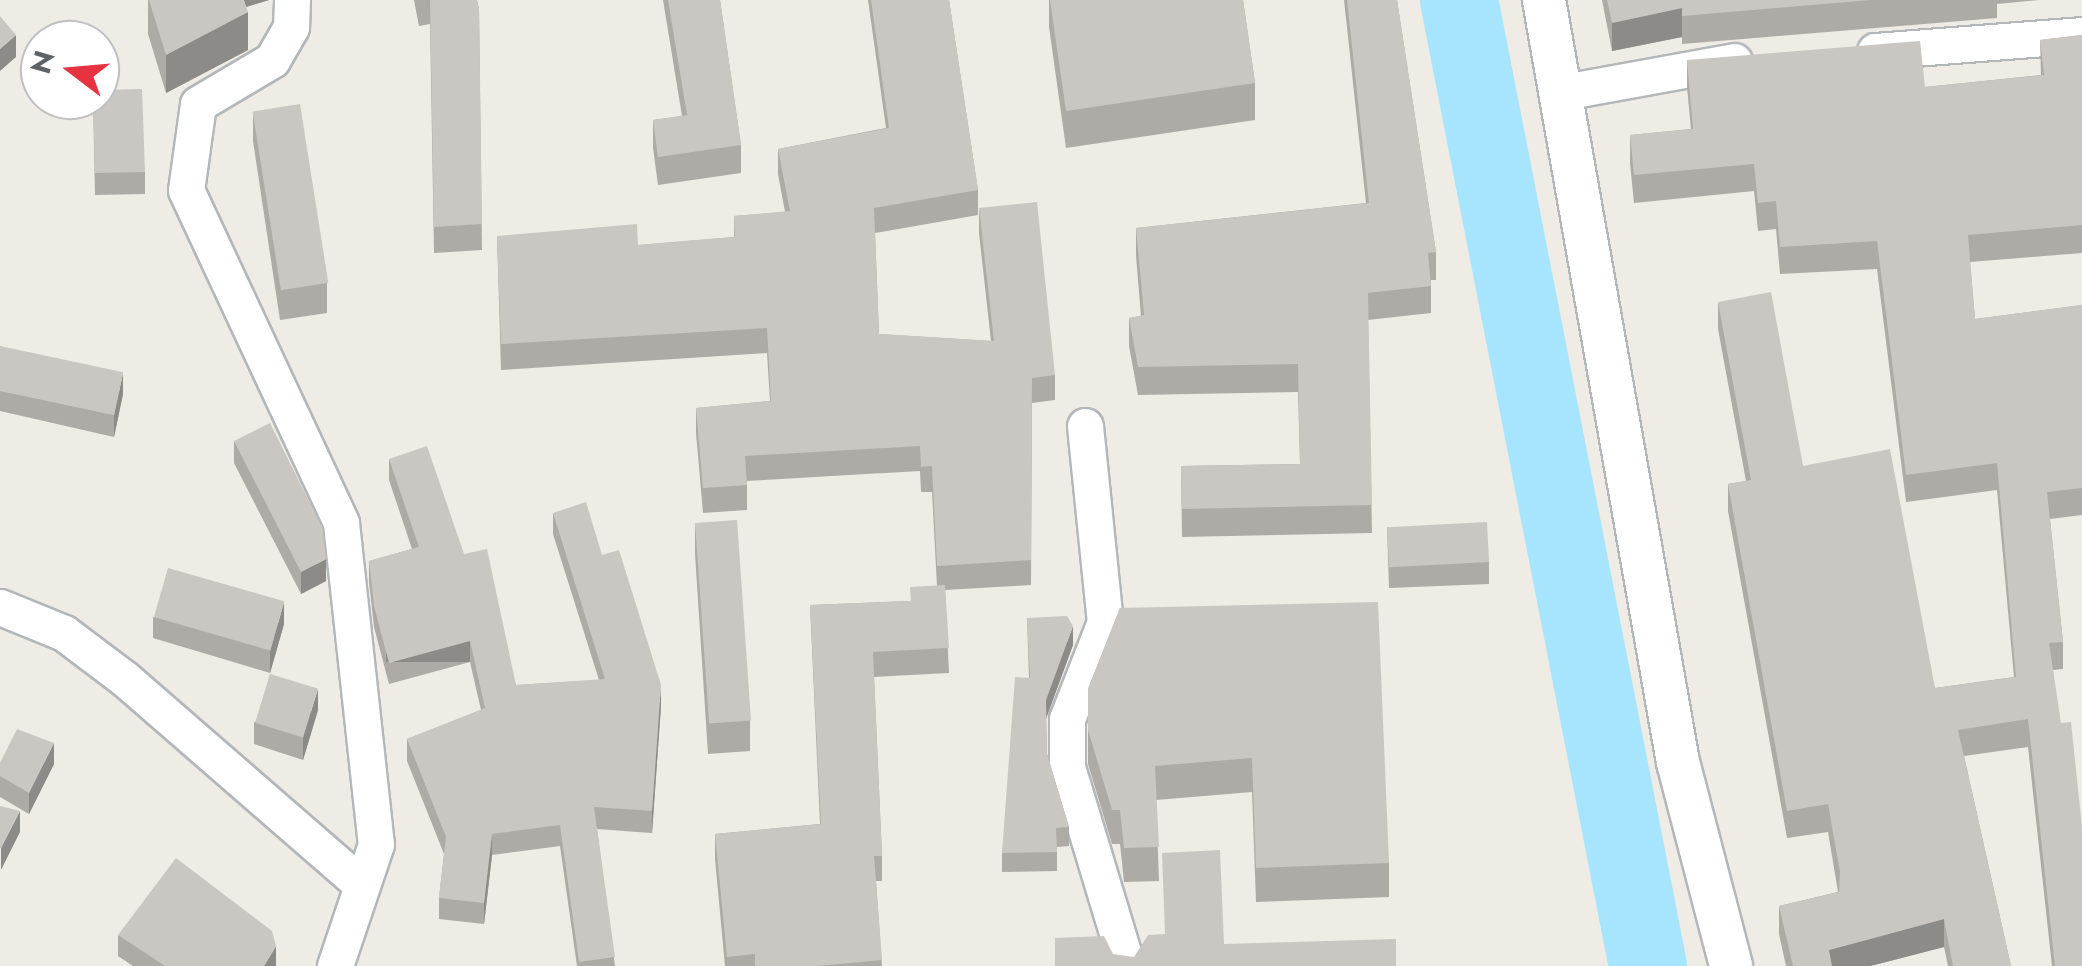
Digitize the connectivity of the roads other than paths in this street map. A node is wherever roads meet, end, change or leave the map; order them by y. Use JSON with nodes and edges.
{"nodes":[{"id":1,"x":292,"y":0,"type":"edge"},
{"id":2,"x":1544,"y":0,"type":"edge"},
{"id":3,"x":2082,"y":35,"type":"edge"},
{"id":4,"x":1837,"y":54,"type":"edge"},
{"id":5,"x":1764,"y":59,"type":"edge"},
{"id":6,"x":1558,"y":93,"type":"junction"},
{"id":7,"x":1086,"y":426,"type":"dead end"},
{"id":8,"x":0,"y":607,"type":"edge"},
{"id":9,"x":357,"y":882,"type":"junction"},
{"id":10,"x":334,"y":966,"type":"edge"},
{"id":11,"x":1127,"y":966,"type":"edge"},
{"id":12,"x":1731,"y":966,"type":"edge"}],
"edges":[{"from":1,"to":9,"type":"street"},
{"from":2,"to":6,"type":"street"},
{"from":3,"to":4,"type":"street"},
{"from":5,"to":6,"type":"street"},
{"from":6,"to":12,"type":"street"},
{"from":7,"to":11,"type":"street"},
{"from":8,"to":9,"type":"street"},
{"from":9,"to":10,"type":"street"}]}
